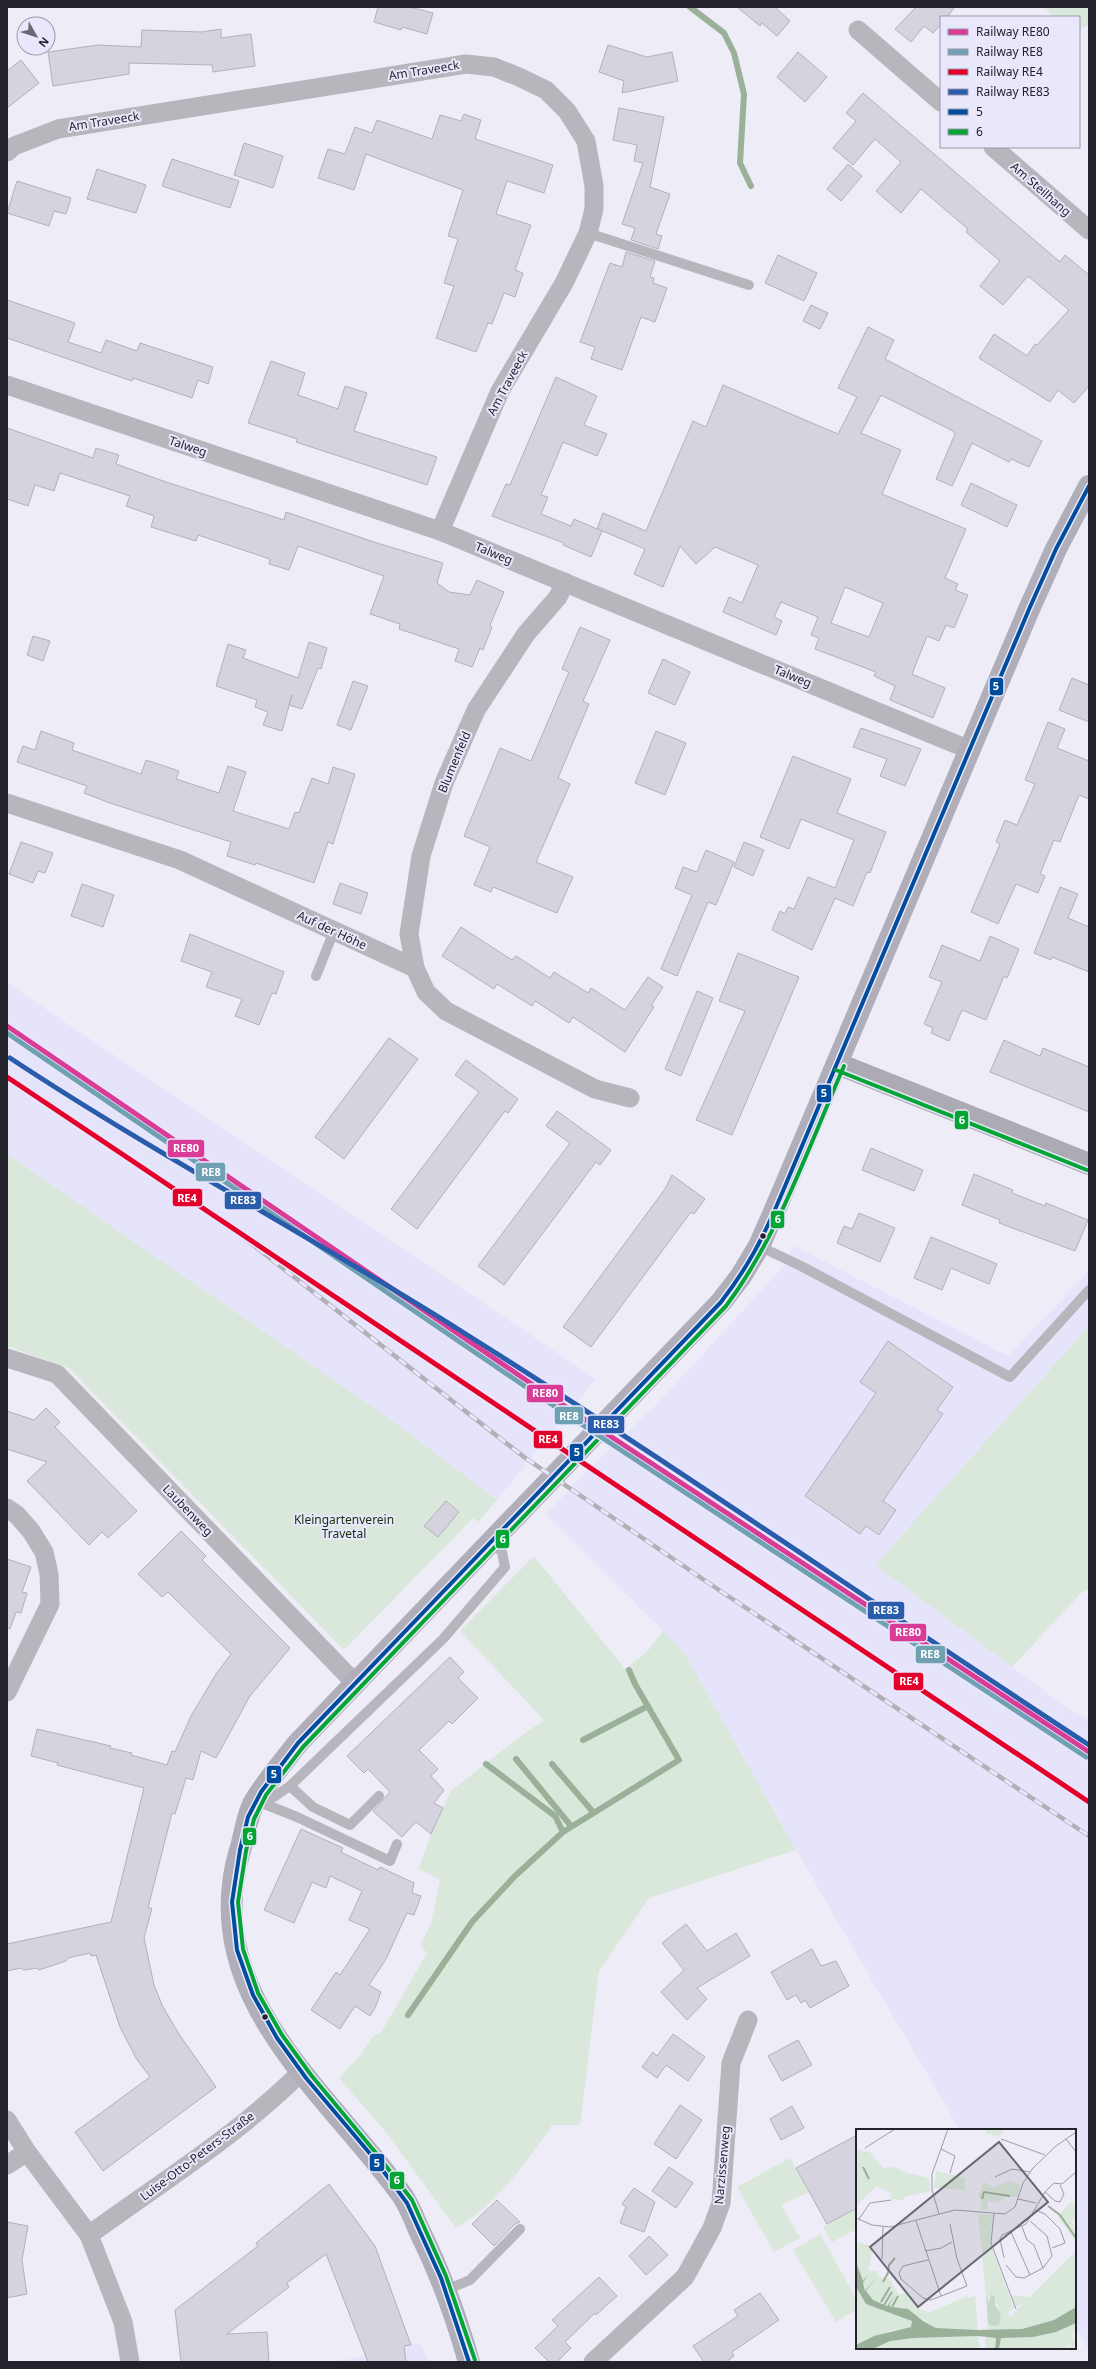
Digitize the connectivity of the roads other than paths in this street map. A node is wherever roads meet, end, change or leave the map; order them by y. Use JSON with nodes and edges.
{"nodes":[{"id":1,"x":858,"y":30,"type":"dead end"},
{"id":2,"x":940,"y":101,"type":"edge"},
{"id":3,"x":994,"y":148,"type":"edge"},
{"id":4,"x":7,"y":152,"type":"edge"},
{"id":5,"x":1089,"y":230,"type":"edge"},
{"id":6,"x":588,"y":233,"type":"junction"},
{"id":7,"x":749,"y":285,"type":"dead end"},
{"id":8,"x":7,"y":385,"type":"edge"},
{"id":9,"x":1089,"y":486,"type":"edge"},
{"id":10,"x":440,"y":531,"type":"junction"},
{"id":11,"x":565,"y":582,"type":"junction"},
{"id":12,"x":970,"y":750,"type":"junction"},
{"id":13,"x":7,"y":803,"type":"edge"},
{"id":14,"x":334,"y":931,"type":"junction"},
{"id":15,"x":414,"y":968,"type":"junction"},
{"id":16,"x":316,"y":976,"type":"dead end"},
{"id":17,"x":838,"y":1064,"type":"junction"},
{"id":18,"x":630,"y":1098,"type":"dead end"},
{"id":19,"x":1089,"y":1164,"type":"edge"},
{"id":20,"x":759,"y":1246,"type":"junction"},
{"id":21,"x":1089,"y":1290,"type":"edge"},
{"id":22,"x":7,"y":1358,"type":"edge"},
{"id":23,"x":7,"y":1508,"type":"edge"},
{"id":24,"x":492,"y":1542,"type":"junction"},
{"id":25,"x":355,"y":1683,"type":"junction"},
{"id":26,"x":7,"y":1692,"type":"edge"},
{"id":27,"x":290,"y":1786,"type":"junction"},
{"id":28,"x":379,"y":1796,"type":"dead end"},
{"id":29,"x":255,"y":1801,"type":"junction"},
{"id":30,"x":397,"y":1844,"type":"dead end"},
{"id":31,"x":748,"y":2020,"type":"dead end"},
{"id":32,"x":301,"y":2072,"type":"junction"},
{"id":33,"x":7,"y":2120,"type":"edge"},
{"id":34,"x":27,"y":2152,"type":"junction"},
{"id":35,"x":7,"y":2165,"type":"edge"},
{"id":36,"x":520,"y":2229,"type":"dead end"},
{"id":37,"x":89,"y":2235,"type":"junction"},
{"id":38,"x":446,"y":2290,"type":"junction"},
{"id":39,"x":130,"y":2362,"type":"edge"},
{"id":40,"x":469,"y":2362,"type":"edge"},
{"id":41,"x":594,"y":2362,"type":"edge"}],
"edges":[{"from":1,"to":2,"type":"street"},
{"from":3,"to":5,"type":"street","name":"Am Steilhang"},
{"from":4,"to":6,"type":"street","name":"Am Traveeck"},
{"from":6,"to":7,"type":"lane"},
{"from":6,"to":10,"type":"street","name":"Am Traveeck"},
{"from":8,"to":10,"type":"street","name":"Talweg"},
{"from":9,"to":12,"type":"main road"},
{"from":10,"to":11,"type":"street","name":"Talweg"},
{"from":11,"to":12,"type":"street","name":"Talweg"},
{"from":11,"to":15,"type":"street","name":"Blumenfeld"},
{"from":12,"to":17,"type":"main road"},
{"from":13,"to":14,"type":"street","name":"Auf der Höhe"},
{"from":14,"to":15,"type":"street","name":"Auf der Höhe"},
{"from":14,"to":16,"type":"lane"},
{"from":15,"to":18,"type":"street"},
{"from":17,"to":19,"type":"street"},
{"from":17,"to":20,"type":"main road"},
{"from":20,"to":21,"type":"lane"},
{"from":20,"to":24,"type":"main road"},
{"from":22,"to":25,"type":"street","name":"Laubenweg"},
{"from":23,"to":26,"type":"street"},
{"from":24,"to":25,"type":"main road"},
{"from":24,"to":27,"type":"lane"},
{"from":25,"to":29,"type":"main road"},
{"from":27,"to":28,"type":"lane"},
{"from":27,"to":29,"type":"lane"},
{"from":29,"to":30,"type":"lane"},
{"from":29,"to":32,"type":"main road"},
{"from":31,"to":41,"type":"street","name":"Narzissenweg"},
{"from":32,"to":37,"type":"street","name":"Luise-Otto-Peters-Straße"},
{"from":32,"to":38,"type":"main road"},
{"from":33,"to":34,"type":"street"},
{"from":34,"to":35,"type":"street"},
{"from":34,"to":37,"type":"street"},
{"from":36,"to":38,"type":"lane"},
{"from":37,"to":39,"type":"street"},
{"from":38,"to":40,"type":"main road"}]}
